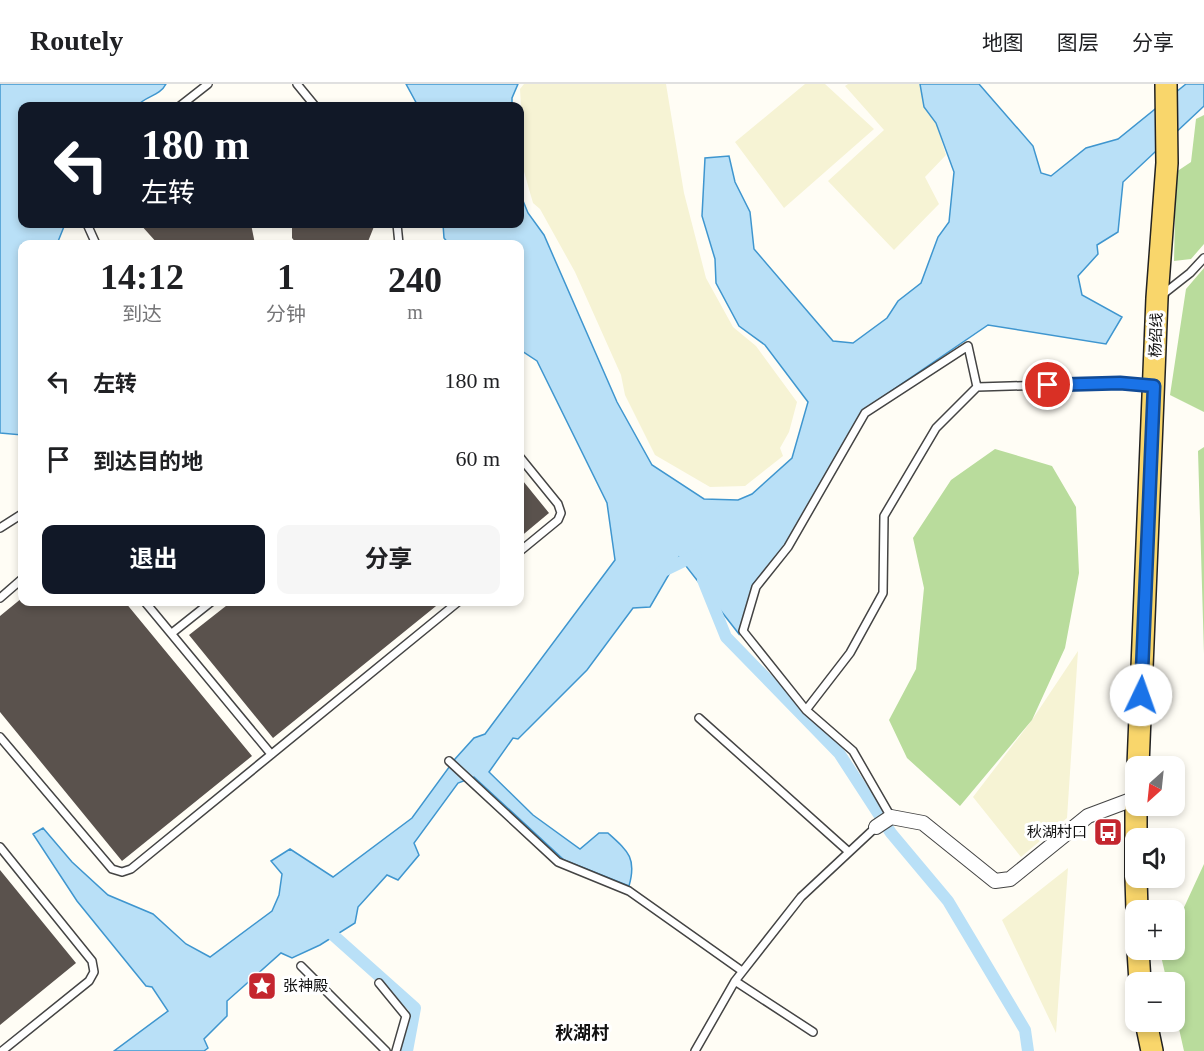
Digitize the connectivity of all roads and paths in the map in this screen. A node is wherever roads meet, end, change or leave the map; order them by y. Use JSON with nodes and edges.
{"nodes":[{"id":1,"x":208,"y":84,"type":"edge"},
{"id":2,"x":297,"y":84,"type":"edge"},
{"id":3,"x":1166,"y":84,"type":"edge"},
{"id":4,"x":185,"y":102,"type":"edge"},
{"id":5,"x":312,"y":102,"type":"edge"},
{"id":6,"x":1204,"y":258,"type":"edge"},
{"id":7,"x":1157,"y":298,"type":"junction"},
{"id":8,"x":1154,"y":386,"type":"junction"},
{"id":9,"x":976,"y":387,"type":"junction"},
{"id":10,"x":524,"y":462,"type":"edge"},
{"id":11,"x":18,"y":517,"type":"edge"},
{"id":12,"x":0,"y":528,"type":"edge"},
{"id":13,"x":524,"y":548,"type":"edge"},
{"id":14,"x":18,"y":582,"type":"edge"},
{"id":15,"x":0,"y":598,"type":"edge"},
{"id":16,"x":148,"y":606,"type":"edge"},
{"id":17,"x":206,"y":606,"type":"edge"},
{"id":18,"x":453,"y":606,"type":"edge"},
{"id":19,"x":172,"y":633,"type":"junction"},
{"id":20,"x":806,"y":710,"type":"junction"},
{"id":21,"x":699,"y":718,"type":"dead end"},
{"id":22,"x":0,"y":737,"type":"edge"},
{"id":23,"x":271,"y":754,"type":"junction"},
{"id":24,"x":1138,"y":756,"type":"edge"},
{"id":25,"x":449,"y":761,"type":"dead end"},
{"id":26,"x":1125,"y":802,"type":"edge"},
{"id":27,"x":891,"y":817,"type":"junction"},
{"id":28,"x":876,"y":827,"type":"joint"},
{"id":29,"x":0,"y":847,"type":"edge"},
{"id":30,"x":849,"y":852,"type":"junction"},
{"id":31,"x":301,"y":966,"type":"dead end"},
{"id":32,"x":742,"y":971,"type":"junction"},
{"id":33,"x":735,"y":981,"type":"junction"},
{"id":34,"x":379,"y":983,"type":"dead end"},
{"id":35,"x":813,"y":1032,"type":"dead end"},
{"id":36,"x":1148,"y":1032,"type":"edge"},
{"id":37,"x":2,"y":1051,"type":"edge"},
{"id":38,"x":386,"y":1051,"type":"edge"},
{"id":39,"x":396,"y":1051,"type":"edge"},
{"id":40,"x":695,"y":1051,"type":"edge"},
{"id":41,"x":1152,"y":1051,"type":"edge"}],
"edges":[{"from":1,"to":4,"type":"lane"},
{"from":2,"to":5,"type":"lane"},
{"from":3,"to":7,"type":"main road","name":"杨绍线"},
{"from":6,"to":7,"type":"lane"},
{"from":7,"to":8,"type":"main road","name":"杨绍线"},
{"from":8,"to":9,"type":"lane"},
{"from":8,"to":24,"type":"main road","name":"杨绍线"},
{"from":9,"to":20,"type":"lane"},
{"from":9,"to":20,"type":"lane"},
{"from":10,"to":13,"type":"lane"},
{"from":11,"to":12,"type":"lane"},
{"from":14,"to":15,"type":"lane"},
{"from":16,"to":19,"type":"lane"},
{"from":17,"to":19,"type":"lane"},
{"from":18,"to":23,"type":"lane"},
{"from":19,"to":23,"type":"lane"},
{"from":20,"to":27,"type":"lane"},
{"from":21,"to":30,"type":"lane"},
{"from":22,"to":23,"type":"lane"},
{"from":25,"to":32,"type":"lane"},
{"from":26,"to":27,"type":"street"},
{"from":27,"to":28,"type":"street"},
{"from":28,"to":30,"type":"lane"},
{"from":29,"to":37,"type":"lane"},
{"from":30,"to":32,"type":"lane"},
{"from":31,"to":38,"type":"lane"},
{"from":32,"to":33,"type":"lane"},
{"from":33,"to":35,"type":"lane"},
{"from":33,"to":40,"type":"lane"},
{"from":34,"to":39,"type":"lane"},
{"from":36,"to":41,"type":"main road"}]}
